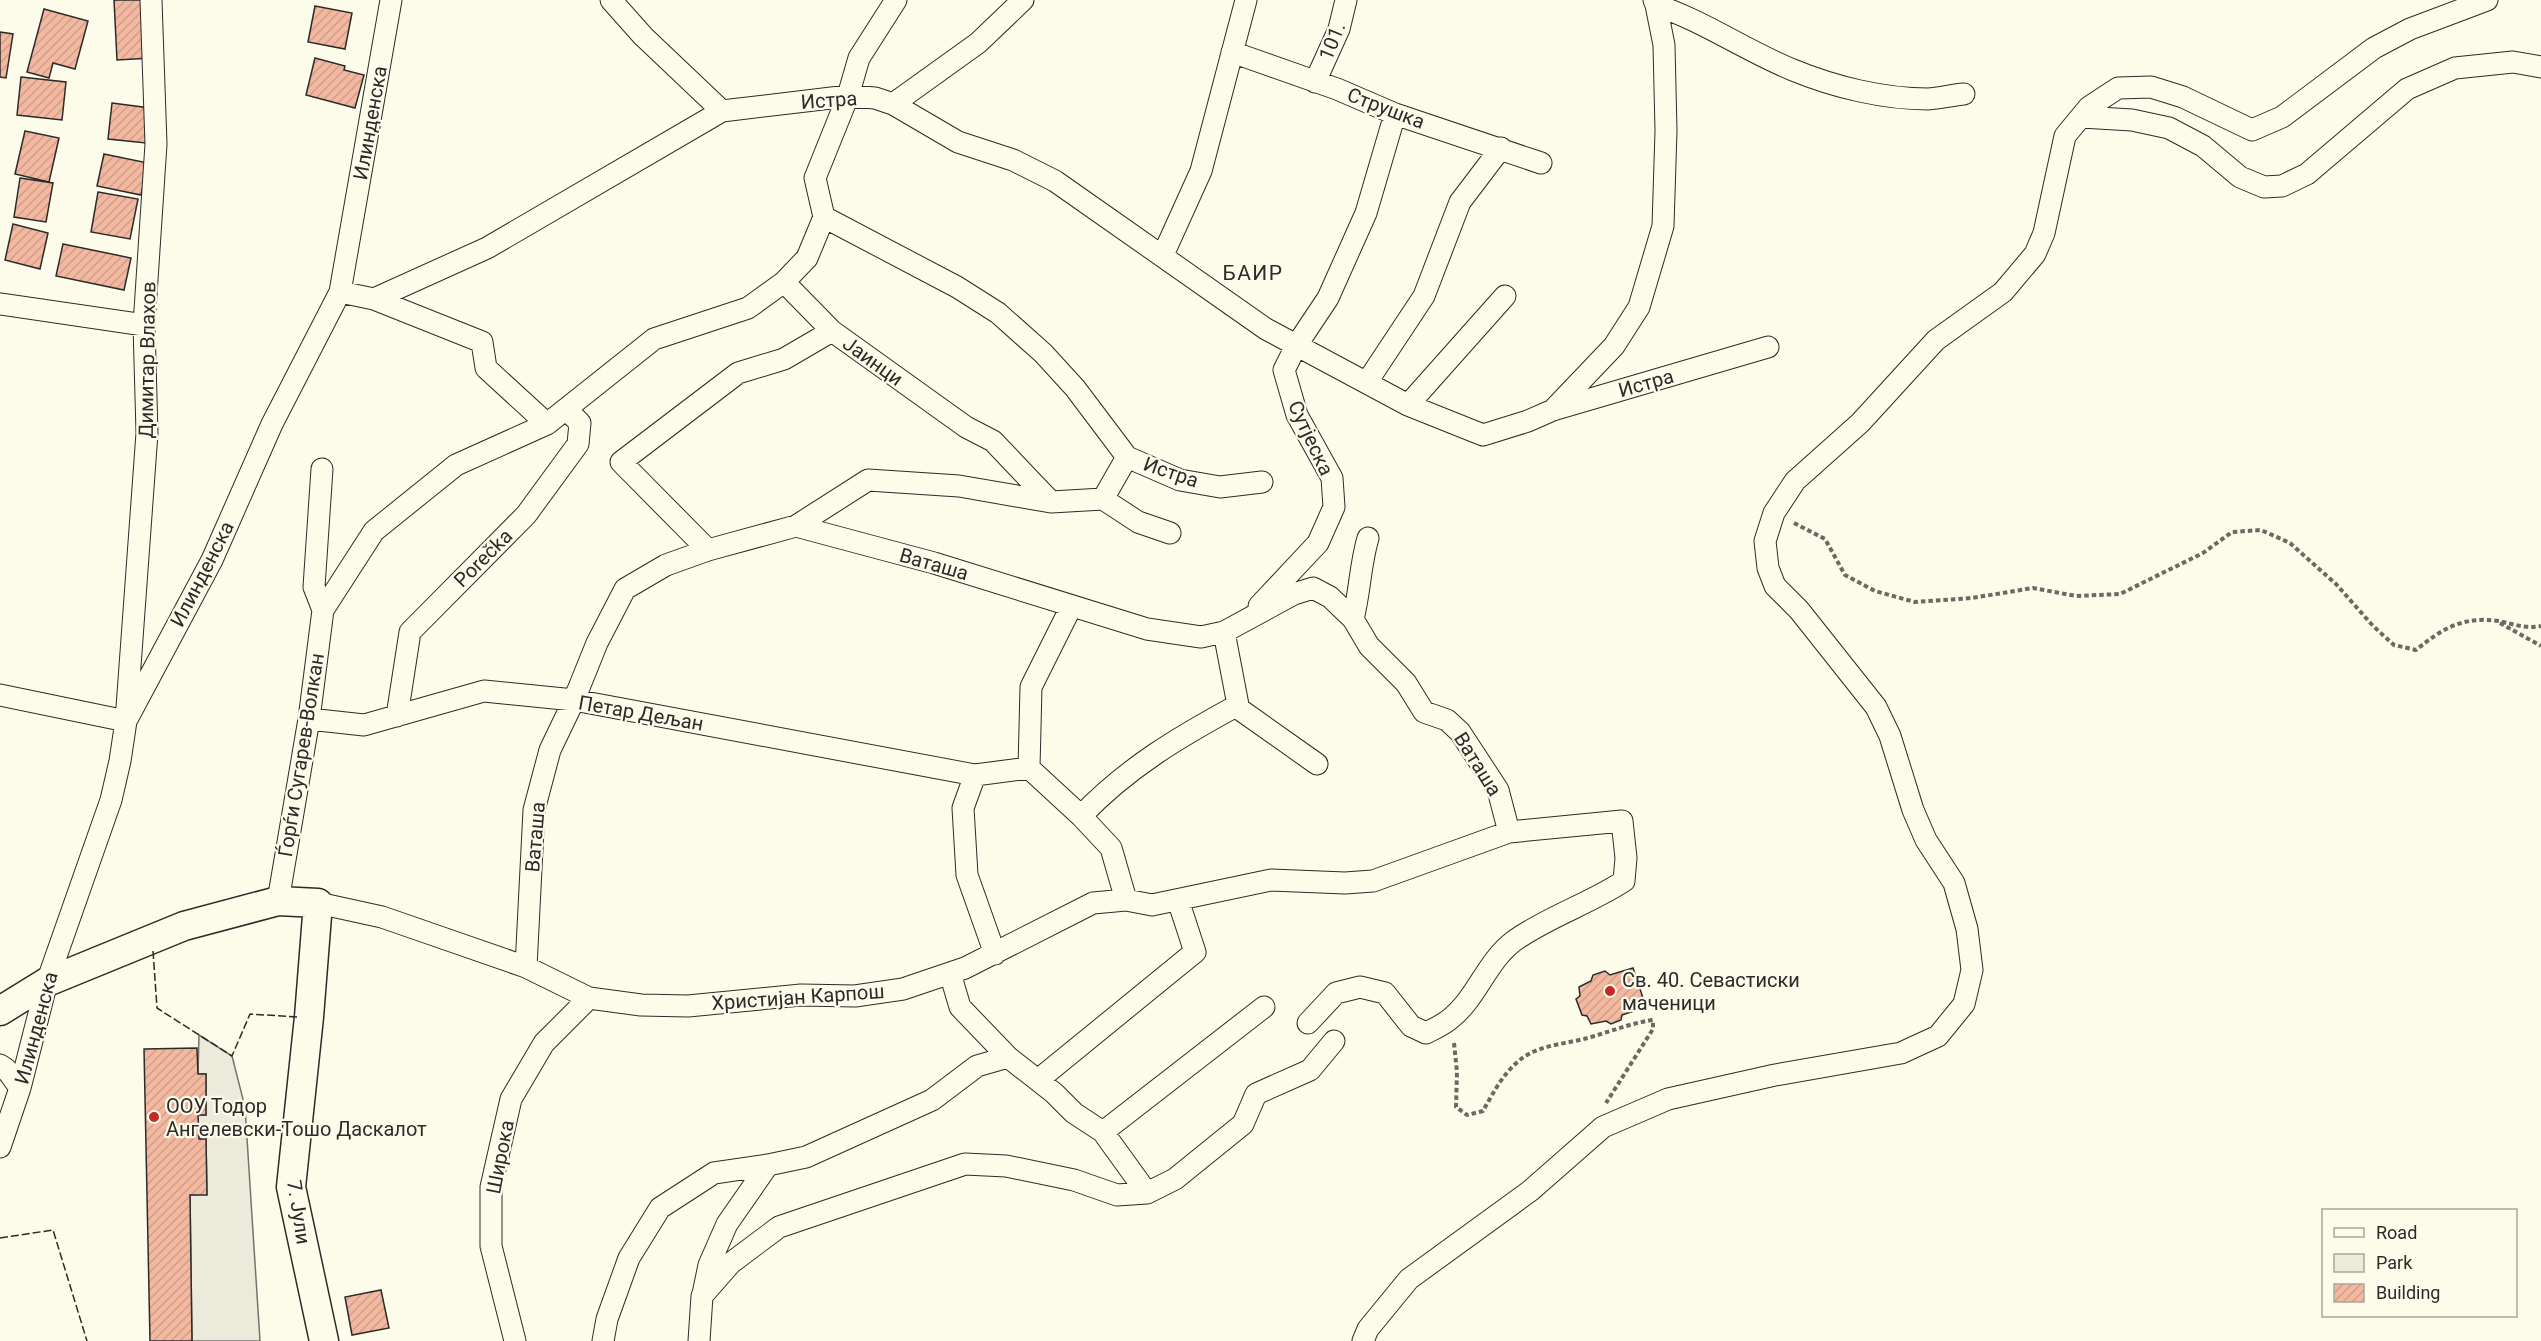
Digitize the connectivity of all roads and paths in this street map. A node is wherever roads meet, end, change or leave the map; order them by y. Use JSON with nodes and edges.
{"nodes":[{"id":1,"x":151,"y":0,"type":"edge"},
{"id":2,"x":391,"y":0,"type":"edge"},
{"id":3,"x":611,"y":0,"type":"edge"},
{"id":4,"x":896,"y":0,"type":"edge"},
{"id":5,"x":1023,"y":0,"type":"edge"},
{"id":6,"x":1246,"y":0,"type":"edge"},
{"id":7,"x":1346,"y":0,"type":"edge"},
{"id":8,"x":2487,"y":0,"type":"edge"},
{"id":9,"x":1655,"y":3,"type":"edge"},
{"id":10,"x":1232,"y":52,"type":"junction"},
{"id":11,"x":2541,"y":67,"type":"edge"},
{"id":12,"x":1315,"y":82,"type":"junction"},
{"id":13,"x":1964,"y":94,"type":"dead end"},
{"id":14,"x":848,"y":96,"type":"junction"},
{"id":15,"x":893,"y":104,"type":"junction"},
{"id":16,"x":722,"y":111,"type":"junction"},
{"id":17,"x":1395,"y":114,"type":"junction"},
{"id":18,"x":2081,"y":117,"type":"junction"},
{"id":19,"x":1501,"y":148,"type":"junction"},
{"id":20,"x":1541,"y":163,"type":"dead end"},
{"id":21,"x":824,"y":217,"type":"junction"},
{"id":22,"x":1163,"y":255,"type":"junction"},
{"id":23,"x":784,"y":282,"type":"junction"},
{"id":24,"x":340,"y":292,"type":"junction"},
{"id":25,"x":1505,"y":296,"type":"dead end"},
{"id":26,"x":374,"y":299,"type":"junction"},
{"id":27,"x":0,"y":304,"type":"edge"},
{"id":28,"x":144,"y":325,"type":"junction"},
{"id":29,"x":832,"y":331,"type":"junction"},
{"id":30,"x":1296,"y":346,"type":"junction"},
{"id":31,"x":1768,"y":347,"type":"dead end"},
{"id":32,"x":1367,"y":382,"type":"junction"},
{"id":33,"x":1408,"y":405,"type":"junction"},
{"id":34,"x":566,"y":409,"type":"junction"},
{"id":35,"x":1553,"y":410,"type":"junction"},
{"id":36,"x":548,"y":424,"type":"junction"},
{"id":37,"x":1127,"y":457,"type":"junction"},
{"id":38,"x":322,"y":469,"type":"dead end"},
{"id":39,"x":1262,"y":482,"type":"dead end"},
{"id":40,"x":1103,"y":500,"type":"junction"},
{"id":41,"x":1051,"y":502,"type":"junction"},
{"id":42,"x":1774,"y":513,"type":"junction"},
{"id":43,"x":796,"y":526,"type":"junction"},
{"id":44,"x":1170,"y":533,"type":"dead end"},
{"id":45,"x":1368,"y":538,"type":"dead end"},
{"id":46,"x":708,"y":550,"type":"junction"},
{"id":47,"x":1071,"y":607,"type":"junction"},
{"id":48,"x":323,"y":610,"type":"junction"},
{"id":49,"x":1246,"y":619,"type":"junction"},
{"id":50,"x":1353,"y":619,"type":"junction"},
{"id":51,"x":2496,"y":621,"type":"junction"},
{"id":52,"x":2541,"y":626,"type":"edge"},
{"id":53,"x":1224,"y":632,"type":"junction"},
{"id":54,"x":2541,"y":646,"type":"edge"},
{"id":55,"x":0,"y":695,"type":"edge"},
{"id":56,"x":574,"y":700,"type":"junction"},
{"id":57,"x":1235,"y":706,"type":"junction"},
{"id":58,"x":397,"y":716,"type":"junction"},
{"id":59,"x":309,"y":719,"type":"junction"},
{"id":60,"x":126,"y":721,"type":"junction"},
{"id":61,"x":1317,"y":764,"type":"dead end"},
{"id":62,"x":1029,"y":768,"type":"junction"},
{"id":63,"x":975,"y":775,"type":"junction"},
{"id":64,"x":1081,"y":816,"type":"junction"},
{"id":65,"x":1509,"y":832,"type":"junction"},
{"id":66,"x":1126,"y":900,"type":"junction"},
{"id":67,"x":1178,"y":900,"type":"junction"},
{"id":68,"x":278,"y":901,"type":"junction"},
{"id":69,"x":318,"y":903,"type":"junction"},
{"id":70,"x":995,"y":954,"type":"junction"},
{"id":71,"x":526,"y":967,"type":"junction"},
{"id":72,"x":950,"y":973,"type":"junction"},
{"id":73,"x":47,"y":982,"type":"junction"},
{"id":74,"x":589,"y":998,"type":"junction"},
{"id":75,"x":1264,"y":1007,"type":"dead end"},
{"id":76,"x":0,"y":1011,"type":"edge"},
{"id":77,"x":1451,"y":1019,"type":"junction"},
{"id":78,"x":1308,"y":1023,"type":"dead end"},
{"id":79,"x":1334,"y":1041,"type":"dead end"},
{"id":80,"x":1008,"y":1057,"type":"junction"},
{"id":81,"x":0,"y":1065,"type":"edge"},
{"id":82,"x":1038,"y":1080,"type":"junction"},
{"id":83,"x":20,"y":1088,"type":"junction"},
{"id":84,"x":1603,"y":1127,"type":"junction"},
{"id":85,"x":1103,"y":1132,"type":"junction"},
{"id":86,"x":0,"y":1147,"type":"edge"},
{"id":87,"x":768,"y":1165,"type":"junction"},
{"id":88,"x":1147,"y":1193,"type":"junction"},
{"id":89,"x":702,"y":1296,"type":"junction"},
{"id":90,"x":699,"y":1333,"type":"edge"},
{"id":91,"x":324,"y":1341,"type":"edge"},
{"id":92,"x":515,"y":1341,"type":"edge"},
{"id":93,"x":603,"y":1341,"type":"edge"},
{"id":94,"x":1363,"y":1341,"type":"edge"}],
"edges":[{"from":1,"to":28,"type":"street","name":"Димитар Влахов"},
{"from":2,"to":24,"type":"street","name":"Илинденска"},
{"from":3,"to":16,"type":"street"},
{"from":4,"to":14,"type":"street"},
{"from":5,"to":15,"type":"street"},
{"from":6,"to":10,"type":"street"},
{"from":7,"to":12,"type":"street","name":"101."},
{"from":8,"to":18,"type":"street"},
{"from":9,"to":13,"type":"street"},
{"from":9,"to":35,"type":"street"},
{"from":10,"to":12,"type":"street","name":"Струшка"},
{"from":10,"to":22,"type":"street"},
{"from":11,"to":18,"type":"street"},
{"from":12,"to":17,"type":"street","name":"Струшка"},
{"from":14,"to":15,"type":"street","name":"Истра"},
{"from":14,"to":16,"type":"street","name":"Истра"},
{"from":14,"to":21,"type":"street"},
{"from":15,"to":22,"type":"street","name":"Истра"},
{"from":16,"to":26,"type":"street","name":"Истра"},
{"from":17,"to":19,"type":"street","name":"Струшка"},
{"from":17,"to":30,"type":"street"},
{"from":18,"to":42,"type":"street"},
{"from":19,"to":20,"type":"street","name":"Струшка"},
{"from":19,"to":32,"type":"street"},
{"from":21,"to":23,"type":"street","name":"Ѓорѓи Сугарев-Волкан"},
{"from":21,"to":37,"type":"street"},
{"from":22,"to":30,"type":"street","name":"Истра"},
{"from":23,"to":29,"type":"street"},
{"from":23,"to":34,"type":"street","name":"Ѓорѓи Сугарев-Волкан"},
{"from":24,"to":26,"type":"street"},
{"from":24,"to":60,"type":"street","name":"Илинденска"},
{"from":25,"to":33,"type":"street"},
{"from":26,"to":36,"type":"street"},
{"from":27,"to":28,"type":"street"},
{"from":28,"to":60,"type":"street","name":"Димитар Влахов"},
{"from":29,"to":41,"type":"street","name":"Јаинци"},
{"from":29,"to":46,"type":"street","name":"Јаинци"},
{"from":30,"to":32,"type":"street","name":"Истра"},
{"from":30,"to":49,"type":"street","name":"Сутјеска"},
{"from":31,"to":35,"type":"street","name":"Истра"},
{"from":32,"to":33,"type":"street","name":"Истра"},
{"from":33,"to":35,"type":"street","name":"Истра"},
{"from":34,"to":36,"type":"street","name":"Ѓорѓи Сугарев-Волкан"},
{"from":34,"to":58,"type":"street","name":"Porečka"},
{"from":36,"to":48,"type":"street","name":"Ѓорѓи Сугарев-Волкан"},
{"from":37,"to":39,"type":"street","name":"Истра"},
{"from":37,"to":40,"type":"street","name":"Истра"},
{"from":38,"to":48,"type":"street","name":"Ѓорѓи Сугарев-Волкан"},
{"from":40,"to":41,"type":"street"},
{"from":40,"to":44,"type":"street"},
{"from":41,"to":43,"type":"street"},
{"from":42,"to":51,"type":"path"},
{"from":42,"to":84,"type":"street"},
{"from":43,"to":46,"type":"street","name":"Ваташа"},
{"from":43,"to":47,"type":"street","name":"Ваташа"},
{"from":45,"to":50,"type":"street"},
{"from":46,"to":56,"type":"street","name":"Ваташа"},
{"from":47,"to":53,"type":"street","name":"Ваташа"},
{"from":47,"to":62,"type":"street"},
{"from":48,"to":59,"type":"street","name":"Ѓорѓи Сугарев-Волкан"},
{"from":49,"to":50,"type":"street","name":"Ваташа"},
{"from":49,"to":53,"type":"street","name":"Ваташа"},
{"from":50,"to":65,"type":"street","name":"Ваташа"},
{"from":51,"to":52,"type":"path"},
{"from":51,"to":54,"type":"path"},
{"from":53,"to":57,"type":"street"},
{"from":55,"to":60,"type":"street"},
{"from":56,"to":58,"type":"street","name":"Петар Дељан"},
{"from":56,"to":63,"type":"street","name":"Петар Дељан"},
{"from":56,"to":71,"type":"street","name":"Ваташа"},
{"from":57,"to":61,"type":"street"},
{"from":57,"to":64,"type":"street"},
{"from":58,"to":59,"type":"street","name":"Петар Дељан"},
{"from":59,"to":68,"type":"street","name":"Ѓорѓи Сугарев-Волкан"},
{"from":60,"to":73,"type":"street","name":"Илинденска"},
{"from":62,"to":63,"type":"street","name":"Петар Дељан"},
{"from":62,"to":64,"type":"street"},
{"from":63,"to":70,"type":"street"},
{"from":64,"to":66,"type":"street"},
{"from":65,"to":67,"type":"street","name":"Христијан Карпош"},
{"from":65,"to":77,"type":"street","name":"Христијан Карпош"},
{"from":66,"to":67,"type":"street","name":"Христијан Карпош"},
{"from":66,"to":70,"type":"street","name":"Христијан Карпош"},
{"from":67,"to":82,"type":"street"},
{"from":68,"to":69,"type":"street","name":"Христијан Карпош"},
{"from":68,"to":73,"type":"street","name":"Христијан Карпош"},
{"from":69,"to":71,"type":"street","name":"Христијан Карпош"},
{"from":69,"to":91,"type":"street","name":"7. Јули"},
{"from":70,"to":72,"type":"street","name":"Христијан Карпош"},
{"from":71,"to":74,"type":"street","name":"Христијан Карпош"},
{"from":72,"to":74,"type":"street","name":"Христијан Карпош"},
{"from":72,"to":80,"type":"street"},
{"from":73,"to":76,"type":"street","name":"Христијан Карпош"},
{"from":73,"to":83,"type":"street","name":"Илинденска"},
{"from":74,"to":92,"type":"street","name":"Широка"},
{"from":75,"to":85,"type":"street"},
{"from":77,"to":78,"type":"street"},
{"from":77,"to":84,"type":"path"},
{"from":79,"to":88,"type":"street"},
{"from":80,"to":82,"type":"street"},
{"from":80,"to":87,"type":"street"},
{"from":81,"to":83,"type":"street"},
{"from":82,"to":85,"type":"street"},
{"from":83,"to":86,"type":"street","name":"Илинденска"},
{"from":84,"to":94,"type":"street"},
{"from":85,"to":88,"type":"street"},
{"from":87,"to":89,"type":"street"},
{"from":87,"to":93,"type":"street"},
{"from":88,"to":89,"type":"street"},
{"from":89,"to":90,"type":"street"}]}
